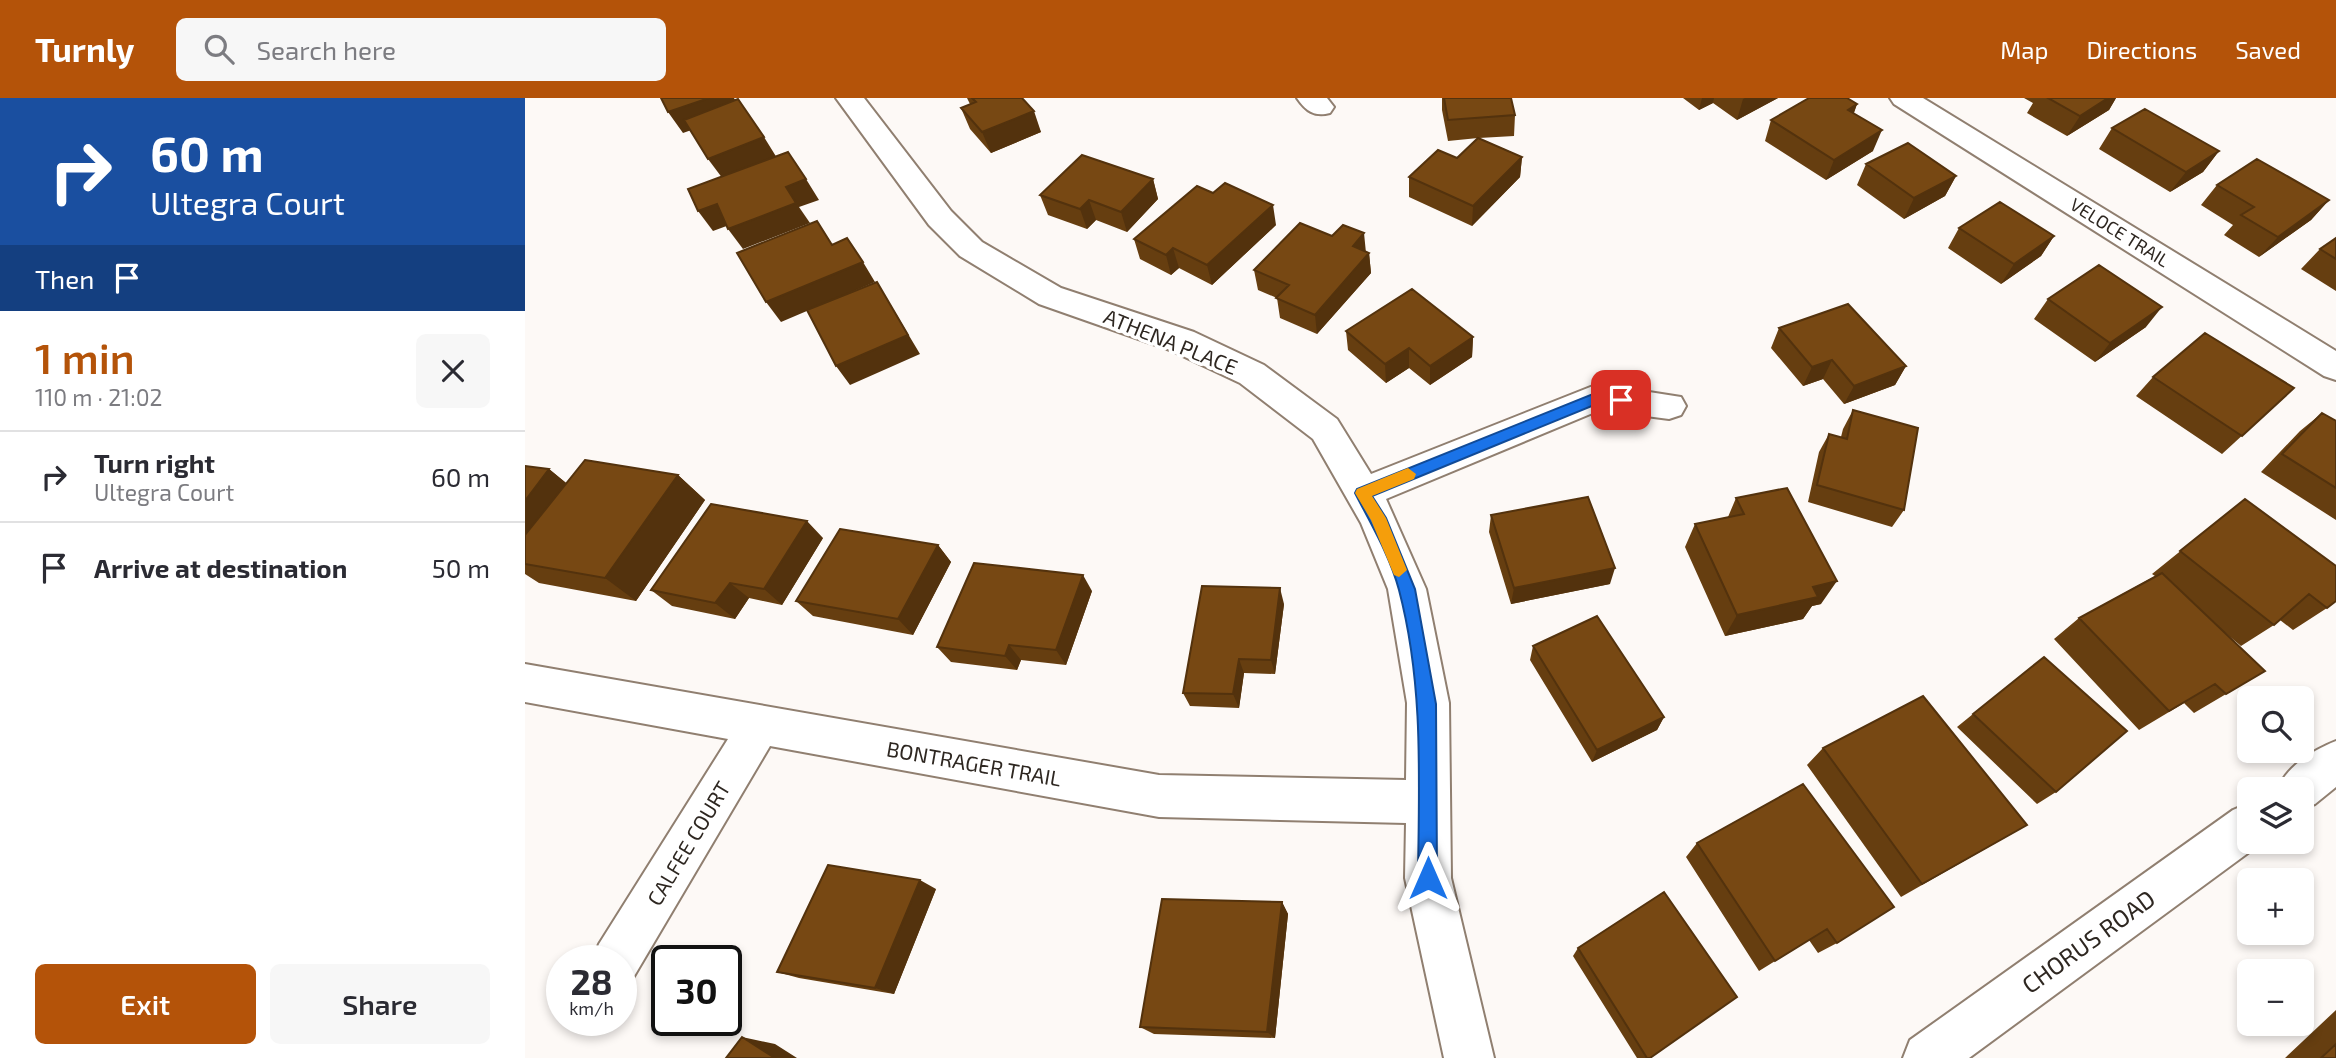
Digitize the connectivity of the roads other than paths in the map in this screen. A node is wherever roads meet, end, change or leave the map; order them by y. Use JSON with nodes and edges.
{"nodes":[{"id":1,"x":1904,"y":98,"type":"edge"},
{"id":2,"x":854,"y":99,"type":"edge"},
{"id":3,"x":2336,"y":367,"type":"edge"},
{"id":4,"x":1669,"y":405,"type":"dead end"},
{"id":5,"x":1363,"y":493,"type":"junction"},
{"id":6,"x":525,"y":683,"type":"edge"},
{"id":7,"x":760,"y":725,"type":"junction"},
{"id":8,"x":2336,"y":761,"type":"edge"},
{"id":9,"x":2314,"y":778,"type":"edge"},
{"id":10,"x":1428,"y":802,"type":"junction"},
{"id":11,"x":2237,"y":834,"type":"edge"},
{"id":12,"x":626,"y":945,"type":"edge"},
{"id":13,"x":1469,"y":1058,"type":"edge"},
{"id":14,"x":1929,"y":1058,"type":"edge"}],
"edges":[{"from":1,"to":3,"type":"street","name":"VELOCE TRAIL"},
{"from":2,"to":5,"type":"street","name":"ATHENA PLACE"},
{"from":4,"to":5,"type":"street"},
{"from":5,"to":10,"type":"street","name":"ATHENA PLACE"},
{"from":6,"to":7,"type":"street","name":"BONTRAGER TRAIL"},
{"from":7,"to":10,"type":"street","name":"BONTRAGER TRAIL"},
{"from":7,"to":12,"type":"street","name":"CALFEE COURT"},
{"from":8,"to":9,"type":"street"},
{"from":10,"to":13,"type":"street","name":"ATHENA PLACE"},
{"from":11,"to":14,"type":"street","name":"CHORUS ROAD"}]}
